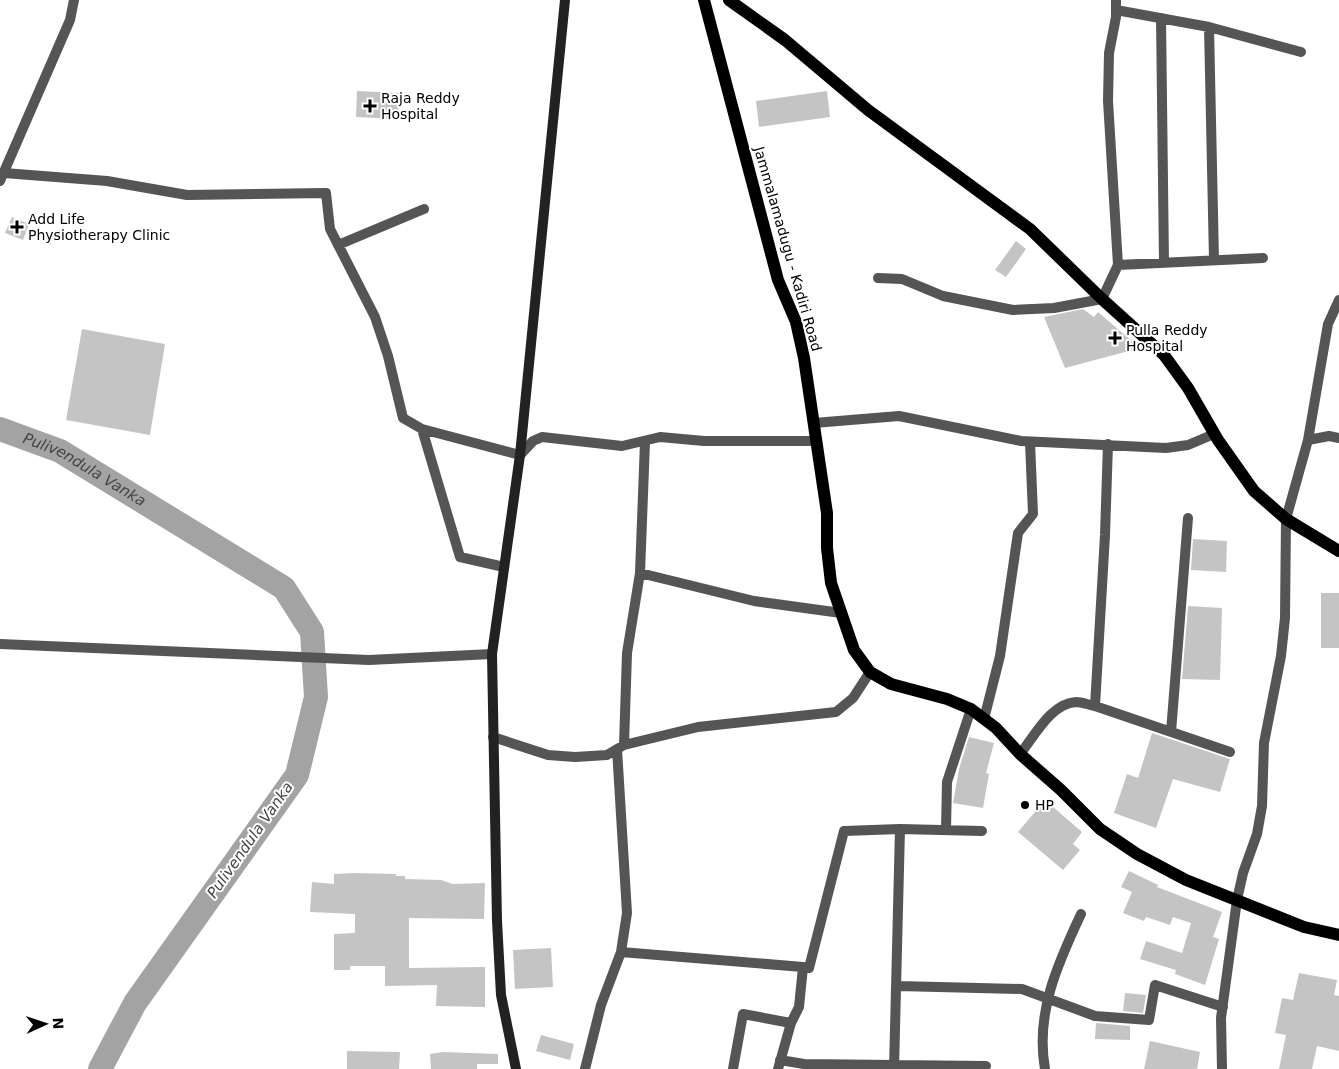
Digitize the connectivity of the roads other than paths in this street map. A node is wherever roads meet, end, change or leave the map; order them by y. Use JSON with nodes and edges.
{"nodes":[{"id":1,"x":74,"y":0,"type":"edge"},
{"id":2,"x":565,"y":0,"type":"edge"},
{"id":3,"x":704,"y":0,"type":"edge"},
{"id":4,"x":729,"y":0,"type":"edge"},
{"id":5,"x":1116,"y":5,"type":"edge"},
{"id":6,"x":1161,"y":18,"type":"junction"},
{"id":7,"x":1209,"y":27,"type":"junction"},
{"id":8,"x":1301,"y":52,"type":"dead end"},
{"id":9,"x":2,"y":177,"type":"edge"},
{"id":10,"x":424,"y":210,"type":"dead end"},
{"id":11,"x":338,"y":245,"type":"junction"},
{"id":12,"x":1263,"y":258,"type":"dead end"},
{"id":13,"x":1214,"y":260,"type":"junction"},
{"id":14,"x":1164,"y":263,"type":"junction"},
{"id":15,"x":1118,"y":265,"type":"junction"},
{"id":16,"x":878,"y":278,"type":"dead end"},
{"id":17,"x":1102,"y":299,"type":"junction"},
{"id":18,"x":1339,"y":300,"type":"edge"},
{"id":19,"x":814,"y":423,"type":"junction"},
{"id":20,"x":422,"y":429,"type":"junction"},
{"id":21,"x":1214,"y":434,"type":"junction"},
{"id":22,"x":1339,"y":438,"type":"edge"},
{"id":23,"x":1308,"y":440,"type":"junction"},
{"id":24,"x":817,"y":441,"type":"junction"},
{"id":25,"x":644,"y":442,"type":"junction"},
{"id":26,"x":1030,"y":442,"type":"junction"},
{"id":27,"x":1108,"y":444,"type":"junction"},
{"id":28,"x":520,"y":455,"type":"junction"},
{"id":29,"x":1188,"y":518,"type":"dead end"},
{"id":30,"x":1286,"y":519,"type":"junction"},
{"id":31,"x":1339,"y":551,"type":"edge"},
{"id":32,"x":504,"y":567,"type":"junction"},
{"id":33,"x":640,"y":573,"type":"junction"},
{"id":34,"x":841,"y":613,"type":"junction"},
{"id":35,"x":0,"y":644,"type":"edge"},
{"id":36,"x":492,"y":654,"type":"junction"},
{"id":37,"x":870,"y":672,"type":"junction"},
{"id":38,"x":1095,"y":706,"type":"junction"},
{"id":39,"x":971,"y":709,"type":"junction"},
{"id":40,"x":984,"y":719,"type":"junction"},
{"id":41,"x":1172,"y":732,"type":"junction"},
{"id":42,"x":493,"y":737,"type":"junction"},
{"id":43,"x":621,"y":747,"type":"junction"},
{"id":44,"x":1230,"y":752,"type":"dead end"},
{"id":45,"x":1020,"y":754,"type":"junction"},
{"id":46,"x":900,"y":829,"type":"junction"},
{"id":47,"x":946,"y":829,"type":"junction"},
{"id":48,"x":982,"y":831,"type":"dead end"},
{"id":49,"x":1237,"y":900,"type":"junction"},
{"id":50,"x":1081,"y":914,"type":"dead end"},
{"id":51,"x":1339,"y":935,"type":"edge"},
{"id":52,"x":621,"y":952,"type":"junction"},
{"id":53,"x":803,"y":967,"type":"junction"},
{"id":54,"x":898,"y":986,"type":"junction"},
{"id":55,"x":1047,"y":997,"type":"junction"},
{"id":56,"x":1223,"y":1007,"type":"junction"},
{"id":57,"x":791,"y":1023,"type":"junction"},
{"id":58,"x":779,"y":1065,"type":"edge"},
{"id":59,"x":986,"y":1066,"type":"dead end"},
{"id":60,"x":894,"y":1067,"type":"edge"},
{"id":61,"x":516,"y":1069,"type":"edge"},
{"id":62,"x":585,"y":1069,"type":"edge"},
{"id":63,"x":733,"y":1069,"type":"edge"},
{"id":64,"x":1045,"y":1069,"type":"edge"},
{"id":65,"x":1222,"y":1069,"type":"edge"}],
"edges":[{"from":1,"to":9,"type":"street"},
{"from":2,"to":28,"type":"main road"},
{"from":3,"to":19,"type":"main road","name":"Jammalamadugu - Kadiri Road"},
{"from":4,"to":17,"type":"main road"},
{"from":5,"to":6,"type":"street"},
{"from":5,"to":15,"type":"street"},
{"from":6,"to":7,"type":"street"},
{"from":6,"to":14,"type":"street"},
{"from":7,"to":8,"type":"street"},
{"from":7,"to":13,"type":"street"},
{"from":9,"to":11,"type":"street"},
{"from":10,"to":11,"type":"street"},
{"from":11,"to":20,"type":"street"},
{"from":12,"to":13,"type":"street"},
{"from":13,"to":14,"type":"street"},
{"from":14,"to":15,"type":"street"},
{"from":15,"to":17,"type":"street"},
{"from":16,"to":17,"type":"street"},
{"from":17,"to":21,"type":"main road"},
{"from":18,"to":23,"type":"street"},
{"from":19,"to":24,"type":"main road","name":"Jammalamadugu - Kadiri Road"},
{"from":19,"to":26,"type":"street"},
{"from":20,"to":28,"type":"street"},
{"from":20,"to":32,"type":"street"},
{"from":21,"to":27,"type":"street"},
{"from":21,"to":30,"type":"main road"},
{"from":22,"to":23,"type":"street"},
{"from":23,"to":30,"type":"street"},
{"from":24,"to":25,"type":"street"},
{"from":24,"to":34,"type":"main road","name":"Jammalamadugu - Kadiri Road"},
{"from":25,"to":28,"type":"street"},
{"from":25,"to":33,"type":"street"},
{"from":26,"to":27,"type":"street"},
{"from":26,"to":40,"type":"street"},
{"from":27,"to":38,"type":"street"},
{"from":28,"to":32,"type":"main road"},
{"from":29,"to":41,"type":"street"},
{"from":30,"to":31,"type":"main road"},
{"from":30,"to":49,"type":"street"},
{"from":32,"to":36,"type":"main road"},
{"from":33,"to":34,"type":"street"},
{"from":33,"to":43,"type":"street"},
{"from":34,"to":37,"type":"main road","name":"Jammalamadugu - Kadiri Road"},
{"from":35,"to":36,"type":"street"},
{"from":36,"to":42,"type":"main road"},
{"from":37,"to":39,"type":"main road","name":"Jammalamadugu - Kadiri Road"},
{"from":37,"to":43,"type":"street"},
{"from":38,"to":41,"type":"street"},
{"from":38,"to":45,"type":"street"},
{"from":39,"to":40,"type":"main road","name":"Jammalamadugu - Kadiri Road"},
{"from":39,"to":47,"type":"street"},
{"from":40,"to":45,"type":"main road","name":"Jammalamadugu - Kadiri Road"},
{"from":41,"to":44,"type":"street"},
{"from":42,"to":43,"type":"street"},
{"from":42,"to":61,"type":"main road"},
{"from":43,"to":52,"type":"street"},
{"from":45,"to":49,"type":"main road","name":"Jammalamadugu - Kadiri Road"},
{"from":46,"to":47,"type":"street"},
{"from":46,"to":53,"type":"street"},
{"from":46,"to":54,"type":"street"},
{"from":47,"to":48,"type":"street"},
{"from":49,"to":51,"type":"main road","name":"Jammalamadugu - Kadiri Road"},
{"from":49,"to":56,"type":"street"},
{"from":50,"to":55,"type":"street"},
{"from":52,"to":53,"type":"street"},
{"from":52,"to":62,"type":"street"},
{"from":53,"to":57,"type":"street"},
{"from":54,"to":55,"type":"street"},
{"from":54,"to":60,"type":"street"},
{"from":55,"to":56,"type":"street"},
{"from":55,"to":64,"type":"street"},
{"from":56,"to":65,"type":"street"},
{"from":57,"to":58,"type":"street"},
{"from":57,"to":63,"type":"street"},
{"from":58,"to":60,"type":"street"},
{"from":59,"to":60,"type":"street"}]}
